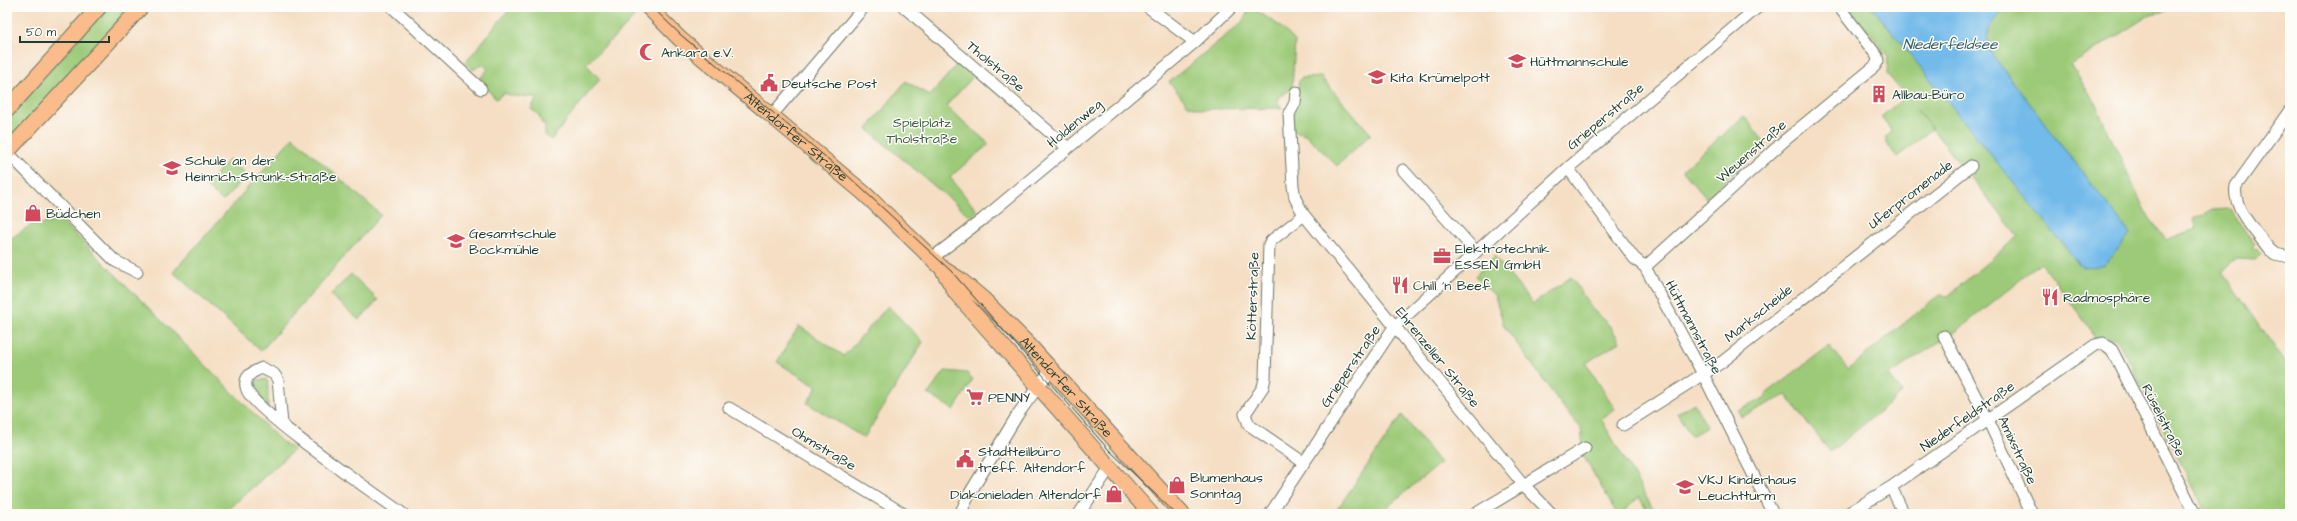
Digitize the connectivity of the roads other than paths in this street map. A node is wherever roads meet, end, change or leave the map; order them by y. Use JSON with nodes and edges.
{"nodes":[{"id":1,"x":100,"y":7,"type":"edge"},
{"id":2,"x":141,"y":7,"type":"edge"},
{"id":3,"x":392,"y":7,"type":"edge"},
{"id":4,"x":648,"y":7,"type":"edge"},
{"id":5,"x":864,"y":7,"type":"edge"},
{"id":6,"x":904,"y":7,"type":"edge"},
{"id":7,"x":1148,"y":7,"type":"edge"},
{"id":8,"x":1232,"y":7,"type":"edge"},
{"id":9,"x":1758,"y":7,"type":"edge"},
{"id":10,"x":1839,"y":7,"type":"edge"},
{"id":11,"x":1195,"y":42,"type":"junction"},
{"id":12,"x":482,"y":89,"type":"dead end"},
{"id":13,"x":1296,"y":92,"type":"dead end"},
{"id":14,"x":7,"y":110,"type":"edge"},
{"id":15,"x":2290,"y":110,"type":"edge"},
{"id":16,"x":772,"y":115,"type":"junction"},
{"id":17,"x":1068,"y":148,"type":"junction"},
{"id":18,"x":7,"y":152,"type":"edge"},
{"id":19,"x":1971,"y":166,"type":"dead end"},
{"id":20,"x":1568,"y":168,"type":"junction"},
{"id":21,"x":1403,"y":170,"type":"dead end"},
{"id":22,"x":1304,"y":215,"type":"junction"},
{"id":23,"x":1868,"y":246,"type":"joint"},
{"id":24,"x":1476,"y":252,"type":"junction"},
{"id":25,"x":2290,"y":257,"type":"edge"},
{"id":26,"x":932,"y":258,"type":"junction"},
{"id":27,"x":1645,"y":267,"type":"junction"},
{"id":28,"x":943,"y":269,"type":"junction"},
{"id":29,"x":137,"y":272,"type":"dead end"},
{"id":30,"x":1394,"y":328,"type":"junction"},
{"id":31,"x":1944,"y":336,"type":"dead end"},
{"id":32,"x":2103,"y":343,"type":"joint"},
{"id":33,"x":1052,"y":370,"type":"junction"},
{"id":34,"x":1703,"y":374,"type":"junction"},
{"id":35,"x":1038,"y":385,"type":"junction"},
{"id":36,"x":729,"y":408,"type":"dead end"},
{"id":37,"x":1988,"y":420,"type":"junction"},
{"id":38,"x":282,"y":424,"type":"junction"},
{"id":39,"x":1623,"y":425,"type":"dead end"},
{"id":40,"x":1586,"y":448,"type":"dead end"},
{"id":41,"x":1303,"y":462,"type":"junction"},
{"id":42,"x":1109,"y":469,"type":"junction"},
{"id":43,"x":1523,"y":484,"type":"junction"},
{"id":44,"x":1891,"y":487,"type":"junction"},
{"id":45,"x":403,"y":514,"type":"edge"},
{"id":46,"x":904,"y":514,"type":"edge"},
{"id":47,"x":960,"y":514,"type":"edge"},
{"id":48,"x":1079,"y":514,"type":"edge"},
{"id":49,"x":1151,"y":514,"type":"edge"},
{"id":50,"x":1182,"y":514,"type":"edge"},
{"id":51,"x":1270,"y":514,"type":"edge"},
{"id":52,"x":1475,"y":514,"type":"edge"},
{"id":53,"x":1552,"y":514,"type":"edge"},
{"id":54,"x":1773,"y":514,"type":"edge"},
{"id":55,"x":1847,"y":514,"type":"edge"},
{"id":56,"x":1904,"y":514,"type":"edge"},
{"id":57,"x":2032,"y":514,"type":"edge"},
{"id":58,"x":2195,"y":514,"type":"edge"}],
"edges":[{"from":1,"to":14,"type":"main road"},
{"from":2,"to":18,"type":"main road"},
{"from":3,"to":12,"type":"street"},
{"from":4,"to":16,"type":"main road","name":"Altendorfer Straße"},
{"from":5,"to":16,"type":"street"},
{"from":6,"to":17,"type":"street","name":"Tholstraße"},
{"from":7,"to":11,"type":"street"},
{"from":8,"to":11,"type":"street","name":"Holdenweg"},
{"from":9,"to":20,"type":"street","name":"Grieperstraße"},
{"from":10,"to":27,"type":"street","name":"Weuenstraße"},
{"from":11,"to":17,"type":"street","name":"Holdenweg"},
{"from":13,"to":22,"type":"street"},
{"from":15,"to":25,"type":"street"},
{"from":16,"to":26,"type":"main road","name":"Altendorfer Straße"},
{"from":17,"to":26,"type":"street","name":"Holdenweg"},
{"from":18,"to":29,"type":"street"},
{"from":19,"to":23,"type":"street","name":"Uferpromenade"},
{"from":20,"to":24,"type":"street","name":"Grieperstraße"},
{"from":20,"to":27,"type":"street","name":"Hüttmannstraße"},
{"from":21,"to":24,"type":"street"},
{"from":22,"to":30,"type":"street","name":"Ehrenzeller Straße"},
{"from":22,"to":41,"type":"street","name":"Kötterstraße"},
{"from":23,"to":34,"type":"street","name":"Markscheide"},
{"from":24,"to":30,"type":"street","name":"Grieperstraße"},
{"from":26,"to":28,"type":"main road","name":"Altendorfer Straße"},
{"from":27,"to":34,"type":"street","name":"Hüttmannstraße"},
{"from":28,"to":33,"type":"main road","name":"Altendorfer Straße"},
{"from":28,"to":35,"type":"main road","name":"Altendorfer Straße"},
{"from":30,"to":41,"type":"street","name":"Grieperstraße"},
{"from":30,"to":43,"type":"street","name":"Ehrenzeller Straße"},
{"from":31,"to":37,"type":"street","name":"Amixstraße"},
{"from":32,"to":37,"type":"street","name":"Niederfeldstraße"},
{"from":32,"to":58,"type":"street","name":"Rüselstraße"},
{"from":33,"to":35,"type":"street"},
{"from":33,"to":50,"type":"main road","name":"Altendorfer Straße"},
{"from":34,"to":39,"type":"street","name":"Markscheide"},
{"from":34,"to":54,"type":"street","name":"Hüttmannstraße"},
{"from":35,"to":42,"type":"main road","name":"Altendorfer Straße"},
{"from":35,"to":47,"type":"street"},
{"from":36,"to":46,"type":"street","name":"Ohmstraße"},
{"from":37,"to":44,"type":"street","name":"Niederfeldstraße"},
{"from":37,"to":57,"type":"street","name":"Amixstraße"},
{"from":38,"to":38,"type":"street"},
{"from":38,"to":45,"type":"street"},
{"from":40,"to":43,"type":"street"},
{"from":41,"to":51,"type":"street","name":"Grieperstraße"},
{"from":42,"to":48,"type":"street"},
{"from":42,"to":49,"type":"main road","name":"Altendorfer Straße"},
{"from":43,"to":52,"type":"street"},
{"from":43,"to":53,"type":"street","name":"Ehrenzeller Straße"},
{"from":44,"to":55,"type":"street","name":"Niederfeldstraße"},
{"from":44,"to":56,"type":"street"}]}
